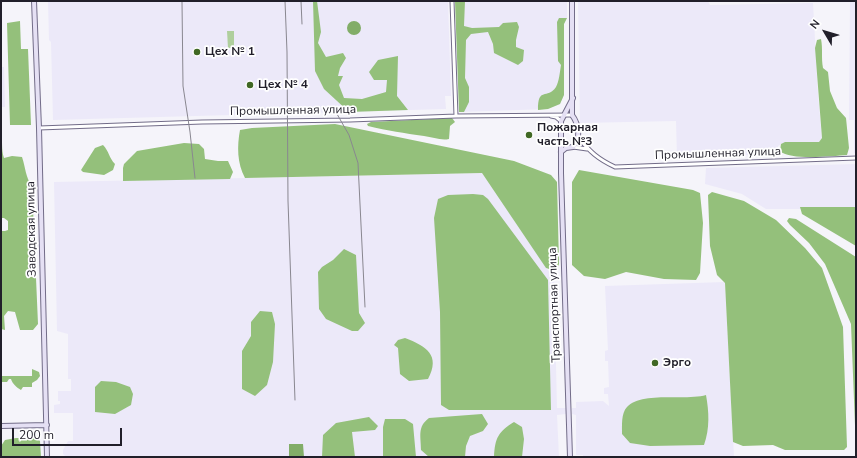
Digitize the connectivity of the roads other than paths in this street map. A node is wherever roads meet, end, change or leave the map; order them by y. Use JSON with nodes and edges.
{"nodes":[{"id":1,"x":34,"y":1,"type":"edge"},
{"id":2,"x":452,"y":1,"type":"edge"},
{"id":3,"x":572,"y":1,"type":"edge"},
{"id":4,"x":573,"y":98,"type":"junction"},
{"id":5,"x":548,"y":114,"type":"junction"},
{"id":6,"x":564,"y":115,"type":"junction"},
{"id":7,"x":572,"y":115,"type":"junction"},
{"id":8,"x":456,"y":116,"type":"junction"},
{"id":9,"x":560,"y":121,"type":"junction"},
{"id":10,"x":39,"y":128,"type":"junction"},
{"id":11,"x":578,"y":137,"type":"junction"},
{"id":12,"x":561,"y":143,"type":"junction"},
{"id":13,"x":573,"y":147,"type":"junction"},
{"id":14,"x":566,"y":148,"type":"junction"},
{"id":15,"x":587,"y":149,"type":"junction"},
{"id":16,"x":561,"y":152,"type":"junction"},
{"id":17,"x":855,"y":159,"type":"edge"},
{"id":18,"x":47,"y":425,"type":"junction"},
{"id":19,"x":1,"y":426,"type":"edge"},
{"id":20,"x":47,"y":457,"type":"edge"},
{"id":21,"x":570,"y":457,"type":"edge"}],
"edges":[{"from":1,"to":10,"type":"street","name":"Заводская улица"},
{"from":2,"to":8,"type":"street"},
{"from":3,"to":4,"type":"street"},
{"from":4,"to":6,"type":"street"},
{"from":4,"to":7,"type":"street"},
{"from":5,"to":6,"type":"street","name":"Промышленная улица"},
{"from":5,"to":8,"type":"street","name":"Промышленная улица"},
{"from":5,"to":9,"type":"street"},
{"from":6,"to":7,"type":"street","name":"Промышленная улица"},
{"from":6,"to":9,"type":"street"},
{"from":7,"to":11,"type":"street"},
{"from":8,"to":10,"type":"street","name":"Промышленная улица"},
{"from":9,"to":12,"type":"street","name":"Транспортная улица"},
{"from":10,"to":18,"type":"street","name":"Заводская улица"},
{"from":11,"to":13,"type":"street"},
{"from":11,"to":15,"type":"street"},
{"from":12,"to":14,"type":"street"},
{"from":12,"to":16,"type":"street","name":"Транспортная улица"},
{"from":13,"to":14,"type":"street"},
{"from":13,"to":15,"type":"street"},
{"from":14,"to":16,"type":"street"},
{"from":15,"to":17,"type":"street","name":"Промышленная улица"},
{"from":16,"to":21,"type":"street","name":"Транспортная улица"},
{"from":18,"to":19,"type":"street"},
{"from":18,"to":20,"type":"street","name":"Заводская улица"}]}
